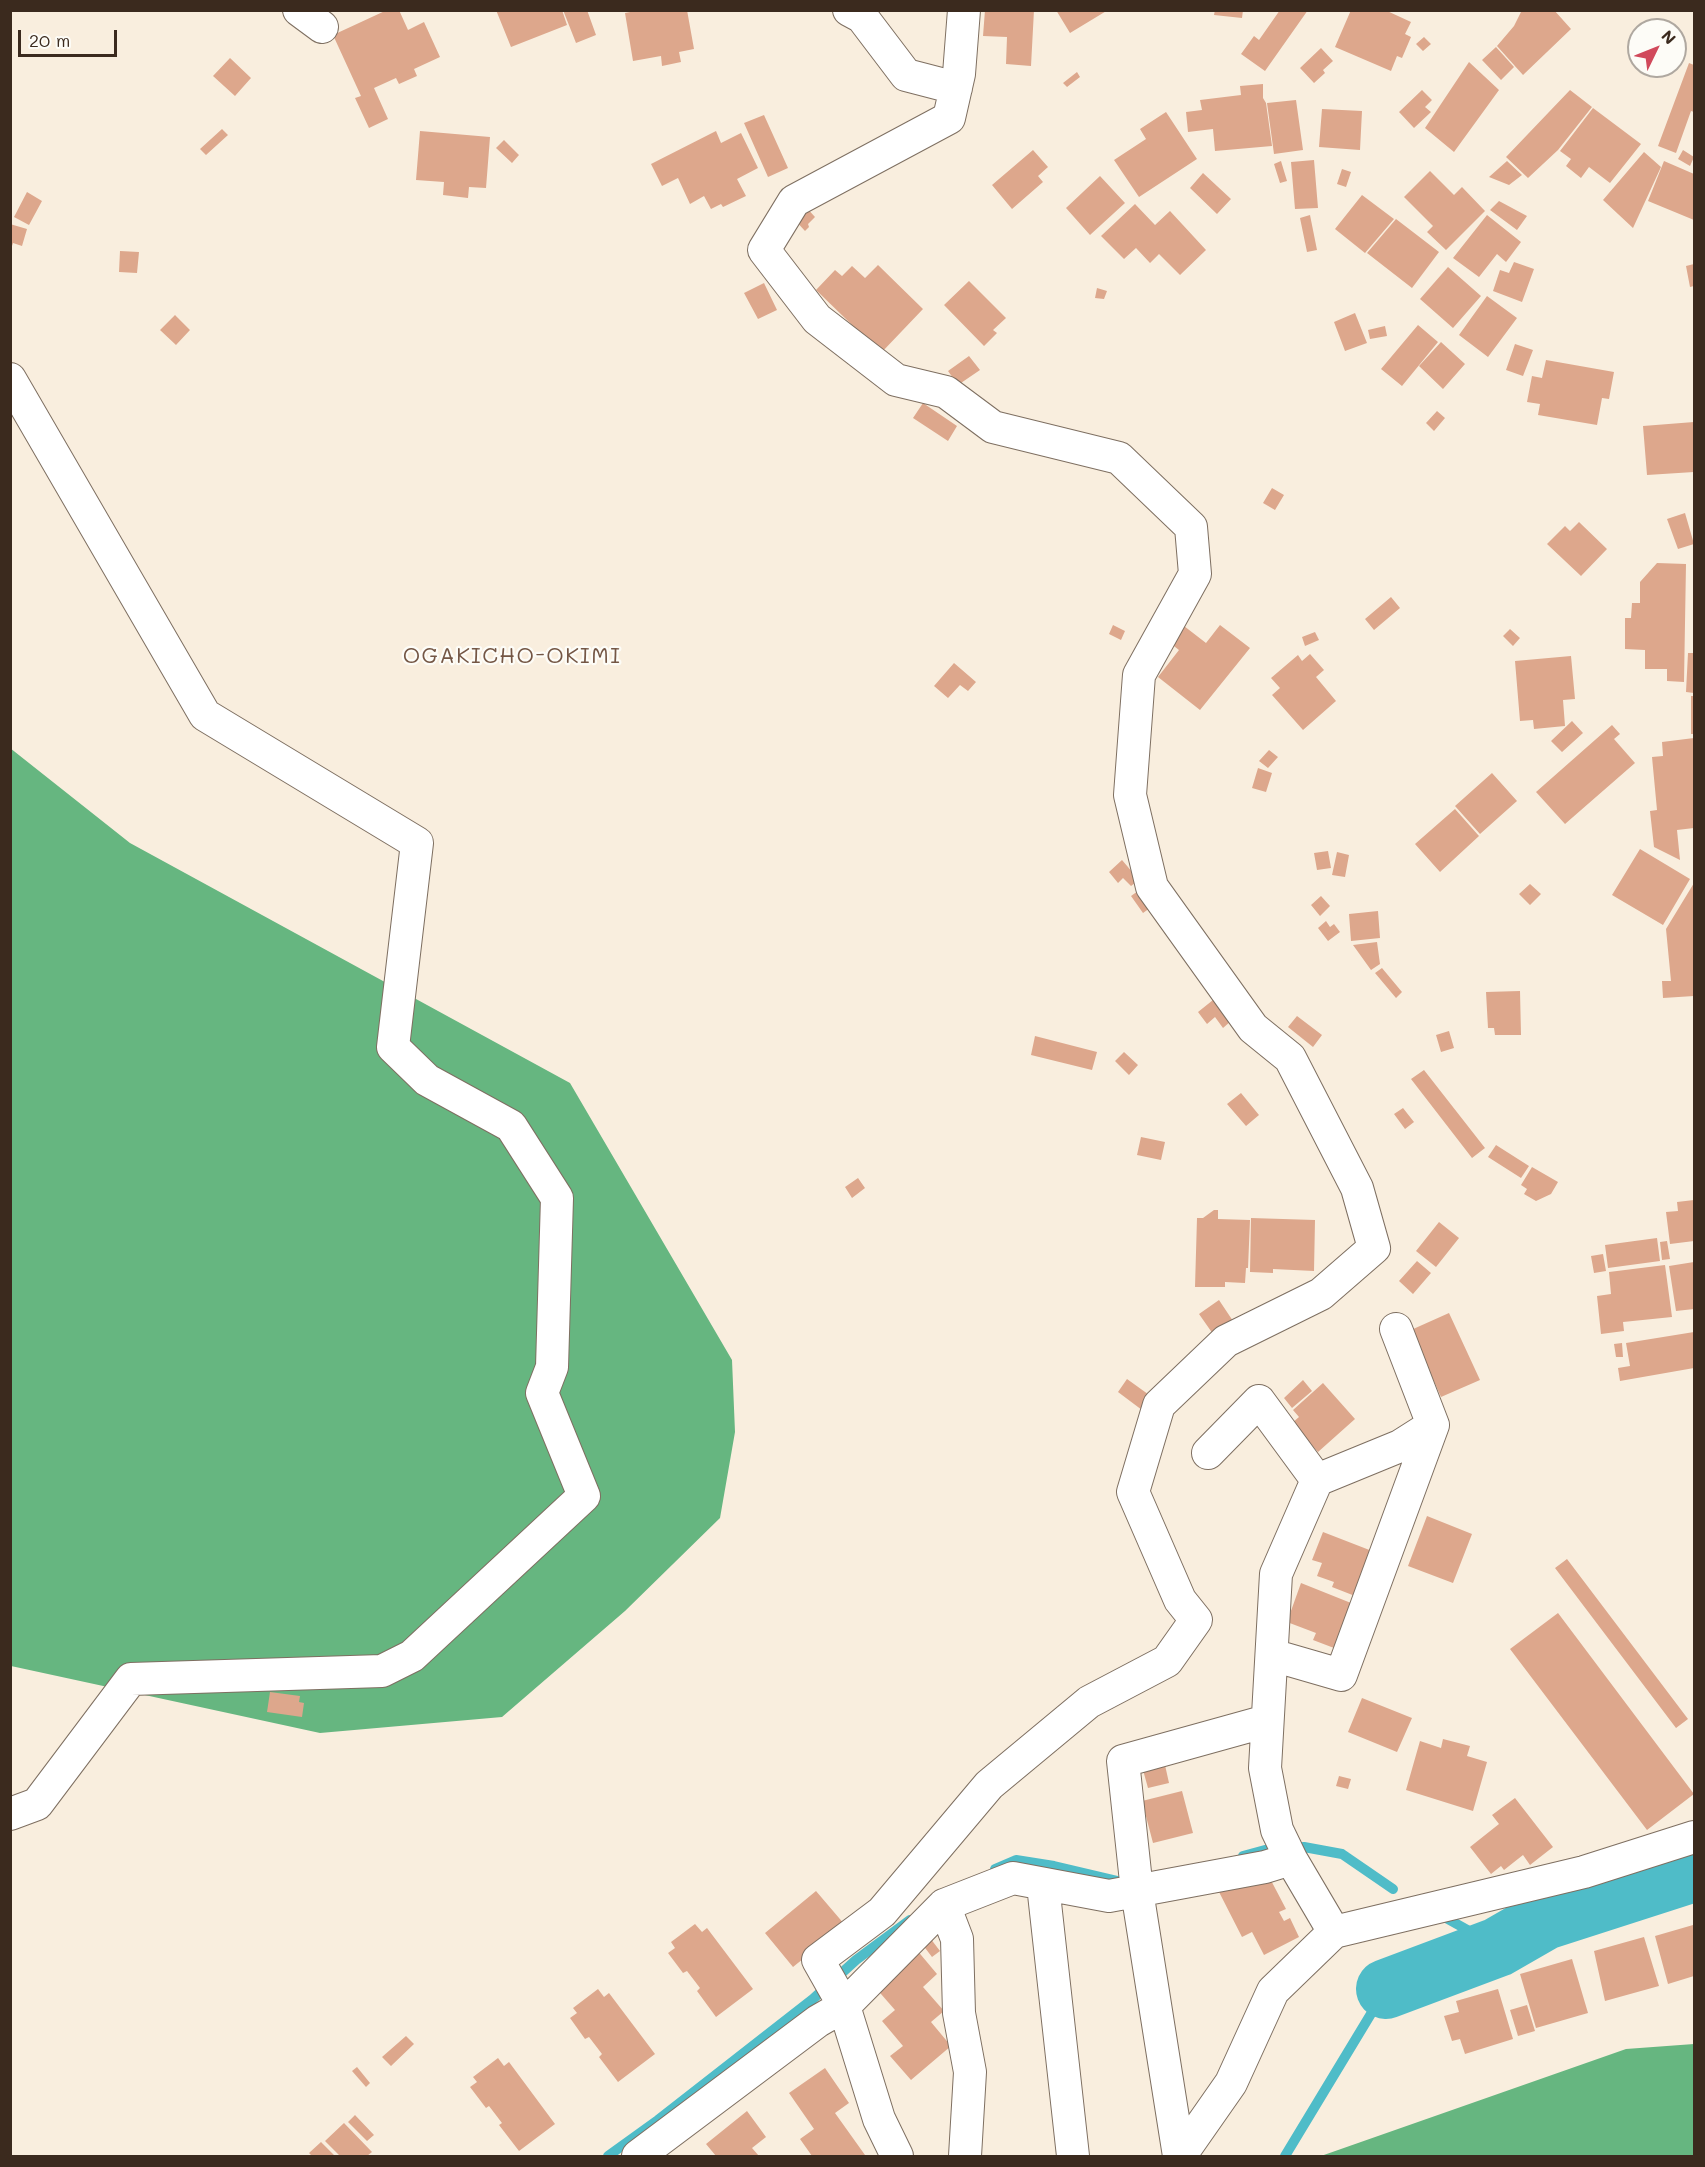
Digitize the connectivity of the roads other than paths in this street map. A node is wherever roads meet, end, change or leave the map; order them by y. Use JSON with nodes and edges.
{"nodes":[{"id":1,"x":849,"y":10,"type":"edge"},
{"id":2,"x":964,"y":10,"type":"edge"},
{"id":3,"x":956,"y":88,"type":"junction"},
{"id":4,"x":10,"y":380,"type":"edge"},
{"id":5,"x":1396,"y":1329,"type":"dead end"},
{"id":6,"x":1433,"y":1425,"type":"junction"},
{"id":7,"x":1208,"y":1454,"type":"dead end"},
{"id":8,"x":1317,"y":1480,"type":"junction"},
{"id":9,"x":1272,"y":1655,"type":"junction"},
{"id":10,"x":1268,"y":1721,"type":"junction"},
{"id":11,"x":10,"y":1814,"type":"edge"},
{"id":12,"x":1695,"y":1837,"type":"edge"},
{"id":13,"x":1291,"y":1859,"type":"junction"},
{"id":14,"x":1136,"y":1879,"type":"junction"},
{"id":15,"x":1043,"y":1885,"type":"junction"},
{"id":16,"x":944,"y":1905,"type":"junction"},
{"id":17,"x":1334,"y":1932,"type":"junction"},
{"id":18,"x":844,"y":2006,"type":"junction"},
{"id":19,"x":670,"y":2147,"type":"edge"},
{"id":20,"x":895,"y":2156,"type":"edge"},
{"id":21,"x":638,"y":2157,"type":"edge"},
{"id":22,"x":965,"y":2157,"type":"edge"},
{"id":23,"x":1073,"y":2157,"type":"edge"},
{"id":24,"x":1179,"y":2157,"type":"edge"}],
"edges":[{"from":1,"to":3,"type":"street"},
{"from":2,"to":3,"type":"street"},
{"from":3,"to":18,"type":"street"},
{"from":4,"to":11,"type":"street"},
{"from":5,"to":6,"type":"street"},
{"from":6,"to":8,"type":"street"},
{"from":6,"to":9,"type":"street"},
{"from":7,"to":8,"type":"street"},
{"from":8,"to":9,"type":"street"},
{"from":9,"to":10,"type":"street"},
{"from":10,"to":13,"type":"street"},
{"from":10,"to":14,"type":"street"},
{"from":12,"to":17,"type":"street"},
{"from":13,"to":14,"type":"street"},
{"from":13,"to":17,"type":"street"},
{"from":14,"to":15,"type":"street"},
{"from":14,"to":24,"type":"street"},
{"from":15,"to":16,"type":"street"},
{"from":15,"to":23,"type":"street"},
{"from":16,"to":18,"type":"street"},
{"from":16,"to":22,"type":"street"},
{"from":17,"to":24,"type":"street"},
{"from":18,"to":19,"type":"street"},
{"from":18,"to":20,"type":"street"},
{"from":19,"to":21,"type":"street"}]}
